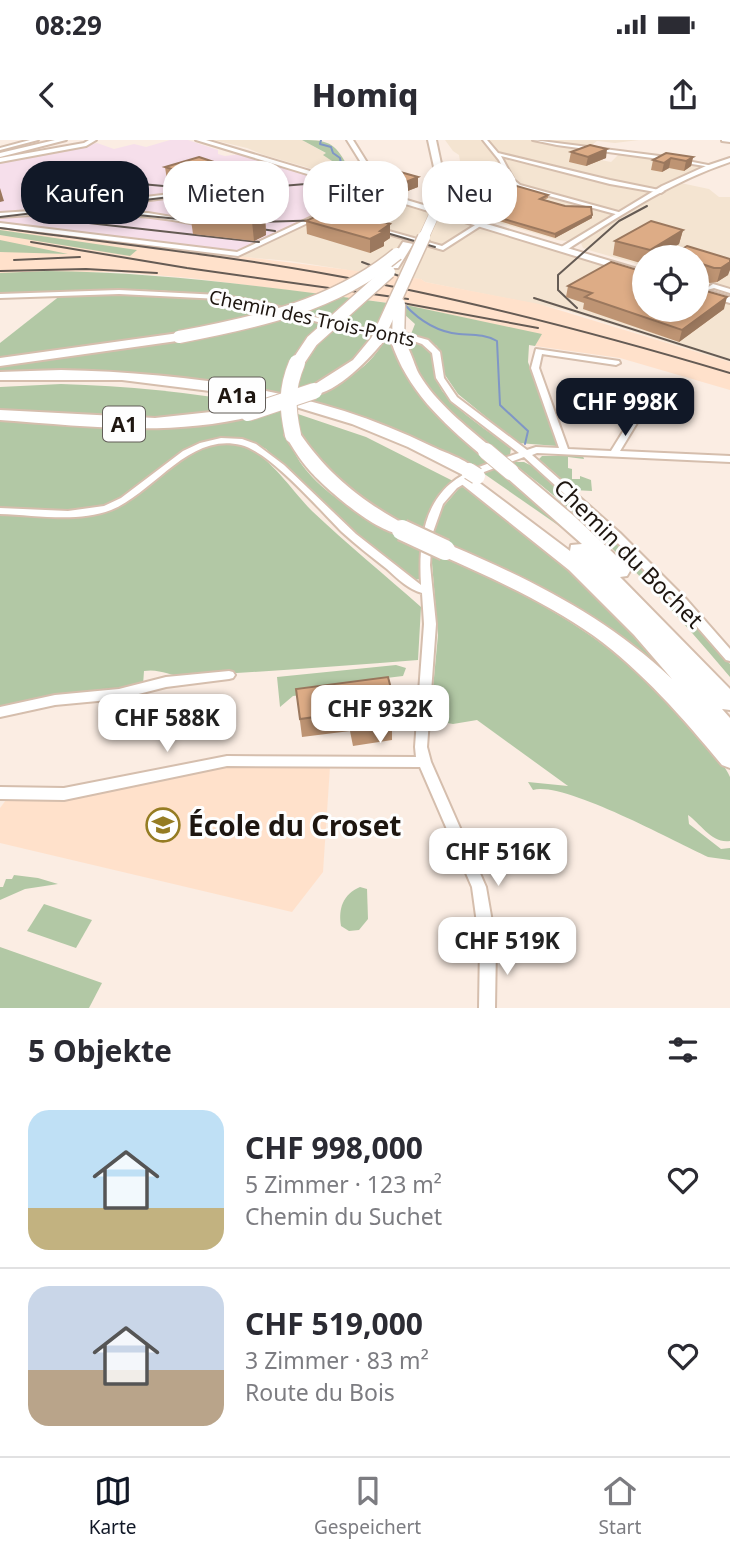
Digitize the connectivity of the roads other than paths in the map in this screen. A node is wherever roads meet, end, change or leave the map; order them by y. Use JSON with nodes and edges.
{"nodes":[{"id":1,"x":63,"y":140,"type":"edge"},
{"id":2,"x":74,"y":140,"type":"edge"},
{"id":3,"x":91,"y":140,"type":"edge"},
{"id":4,"x":199,"y":140,"type":"edge"},
{"id":5,"x":208,"y":140,"type":"edge"},
{"id":6,"x":350,"y":140,"type":"edge"},
{"id":7,"x":423,"y":140,"type":"edge"},
{"id":8,"x":432,"y":140,"type":"edge"},
{"id":9,"x":485,"y":140,"type":"edge"},
{"id":10,"x":535,"y":140,"type":"edge"},
{"id":11,"x":724,"y":140,"type":"edge"},
{"id":12,"x":730,"y":141,"type":"edge"},
{"id":13,"x":37,"y":143,"type":"edge"},
{"id":14,"x":0,"y":149,"type":"edge"},
{"id":15,"x":240,"y":150,"type":"junction"},
{"id":16,"x":497,"y":154,"type":"junction"},
{"id":17,"x":0,"y":157,"type":"edge"},
{"id":18,"x":730,"y":160,"type":"edge"},
{"id":19,"x":363,"y":161,"type":"edge"},
{"id":20,"x":431,"y":161,"type":"edge"},
{"id":21,"x":434,"y":161,"type":"edge"},
{"id":22,"x":711,"y":166,"type":"junction"},
{"id":23,"x":303,"y":168,"type":"edge"},
{"id":24,"x":303,"y":170,"type":"edge"},
{"id":25,"x":662,"y":191,"type":"junction"},
{"id":26,"x":163,"y":197,"type":"edge"},
{"id":27,"x":408,"y":199,"type":"edge"},
{"id":28,"x":619,"y":213,"type":"junction"},
{"id":29,"x":422,"y":214,"type":"edge"},
{"id":30,"x":0,"y":215,"type":"edge"},
{"id":31,"x":306,"y":224,"type":"edge"},
{"id":32,"x":430,"y":224,"type":"edge"},
{"id":33,"x":480,"y":224,"type":"joint"},
{"id":34,"x":0,"y":225,"type":"edge"},
{"id":35,"x":364,"y":226,"type":"edge"},
{"id":36,"x":263,"y":230,"type":"edge"},
{"id":37,"x":286,"y":233,"type":"junction"},
{"id":38,"x":407,"y":244,"type":"junction"},
{"id":39,"x":564,"y":248,"type":"junction"},
{"id":40,"x":632,"y":268,"type":"edge"},
{"id":41,"x":632,"y":269,"type":"edge"},
{"id":42,"x":400,"y":286,"type":"junction"},
{"id":43,"x":709,"y":289,"type":"edge"},
{"id":44,"x":709,"y":291,"type":"edge"},
{"id":45,"x":0,"y":296,"type":"edge"},
{"id":46,"x":730,"y":296,"type":"edge"},
{"id":47,"x":0,"y":362,"type":"edge"},
{"id":48,"x":615,"y":363,"type":"dead end"},
{"id":49,"x":0,"y":376,"type":"edge"},
{"id":50,"x":0,"y":383,"type":"edge"},
{"id":51,"x":656,"y":385,"type":"dead end"},
{"id":52,"x":0,"y":415,"type":"edge"},
{"id":53,"x":564,"y":450,"type":"junction"},
{"id":54,"x":525,"y":453,"type":"junction"},
{"id":55,"x":614,"y":453,"type":"junction"},
{"id":56,"x":730,"y":459,"type":"edge"},
{"id":57,"x":468,"y":477,"type":"junction"},
{"id":58,"x":0,"y":511,"type":"edge"},
{"id":59,"x":427,"y":591,"type":"junction"},
{"id":60,"x":730,"y":657,"type":"edge"},
{"id":61,"x":229,"y":676,"type":"dead end"},
{"id":62,"x":730,"y":703,"type":"edge"},
{"id":63,"x":0,"y":712,"type":"edge"},
{"id":64,"x":730,"y":735,"type":"edge"},
{"id":65,"x":730,"y":758,"type":"edge"},
{"id":66,"x":424,"y":762,"type":"junction"},
{"id":67,"x":0,"y":793,"type":"edge"},
{"id":68,"x":487,"y":1008,"type":"edge"}],
"edges":[{"from":1,"to":13,"type":"main road"},
{"from":2,"to":13,"type":"main road"},
{"from":3,"to":17,"type":"street"},
{"from":4,"to":15,"type":"main road"},
{"from":5,"to":15,"type":"main road"},
{"from":6,"to":19,"type":"street"},
{"from":7,"to":20,"type":"highway","number":"A1"},
{"from":8,"to":21,"type":"highway","number":"A1"},
{"from":9,"to":16,"type":"street"},
{"from":10,"to":22,"type":"street"},
{"from":11,"to":12,"type":"street"},
{"from":13,"to":14,"type":"street"},
{"from":13,"to":17,"type":"main road"},
{"from":15,"to":23,"type":"main road"},
{"from":15,"to":24,"type":"main road"},
{"from":16,"to":25,"type":"street"},
{"from":16,"to":28,"type":"street"},
{"from":18,"to":22,"type":"street"},
{"from":22,"to":25,"type":"street"},
{"from":25,"to":28,"type":"street"},
{"from":26,"to":30,"type":"street"},
{"from":27,"to":39,"type":"main road"},
{"from":28,"to":39,"type":"street"},
{"from":29,"to":38,"type":"highway","number":"A1"},
{"from":31,"to":37,"type":"street"},
{"from":32,"to":42,"type":"highway","number":"A1","bridge":true},
{"from":33,"to":35,"type":"street"},
{"from":33,"to":39,"type":"main road"},
{"from":34,"to":37,"type":"street"},
{"from":36,"to":37,"type":"street"},
{"from":38,"to":47,"type":"highway","number":"A1","bridge":true},
{"from":38,"to":65,"type":"highway","number":"A1a","bridge":true},
{"from":39,"to":40,"type":"main road"},
{"from":39,"to":41,"type":"main road"},
{"from":42,"to":52,"type":"highway","number":"A1","bridge":true},
{"from":42,"to":62,"type":"highway","number":"A1a","bridge":true},
{"from":43,"to":46,"type":"main road"},
{"from":44,"to":46,"type":"main road"},
{"from":45,"to":54,"type":"street","name":"Chemin des Trois-Ponts"},
{"from":48,"to":53,"type":"street"},
{"from":49,"to":57,"type":"highway","number":"A1a"},
{"from":50,"to":57,"type":"highway","number":"A1a"},
{"from":51,"to":55,"type":"street"},
{"from":53,"to":54,"type":"street"},
{"from":53,"to":55,"type":"street"},
{"from":54,"to":59,"type":"street"},
{"from":54,"to":60,"type":"street","name":"Chemin du Bochet"},
{"from":55,"to":56,"type":"street"},
{"from":57,"to":62,"type":"highway","number":"A1a"},
{"from":57,"to":64,"type":"highway","number":"A1a"},
{"from":58,"to":59,"type":"street"},
{"from":59,"to":66,"type":"street"},
{"from":61,"to":63,"type":"street"},
{"from":66,"to":67,"type":"street"},
{"from":66,"to":68,"type":"street"}]}
